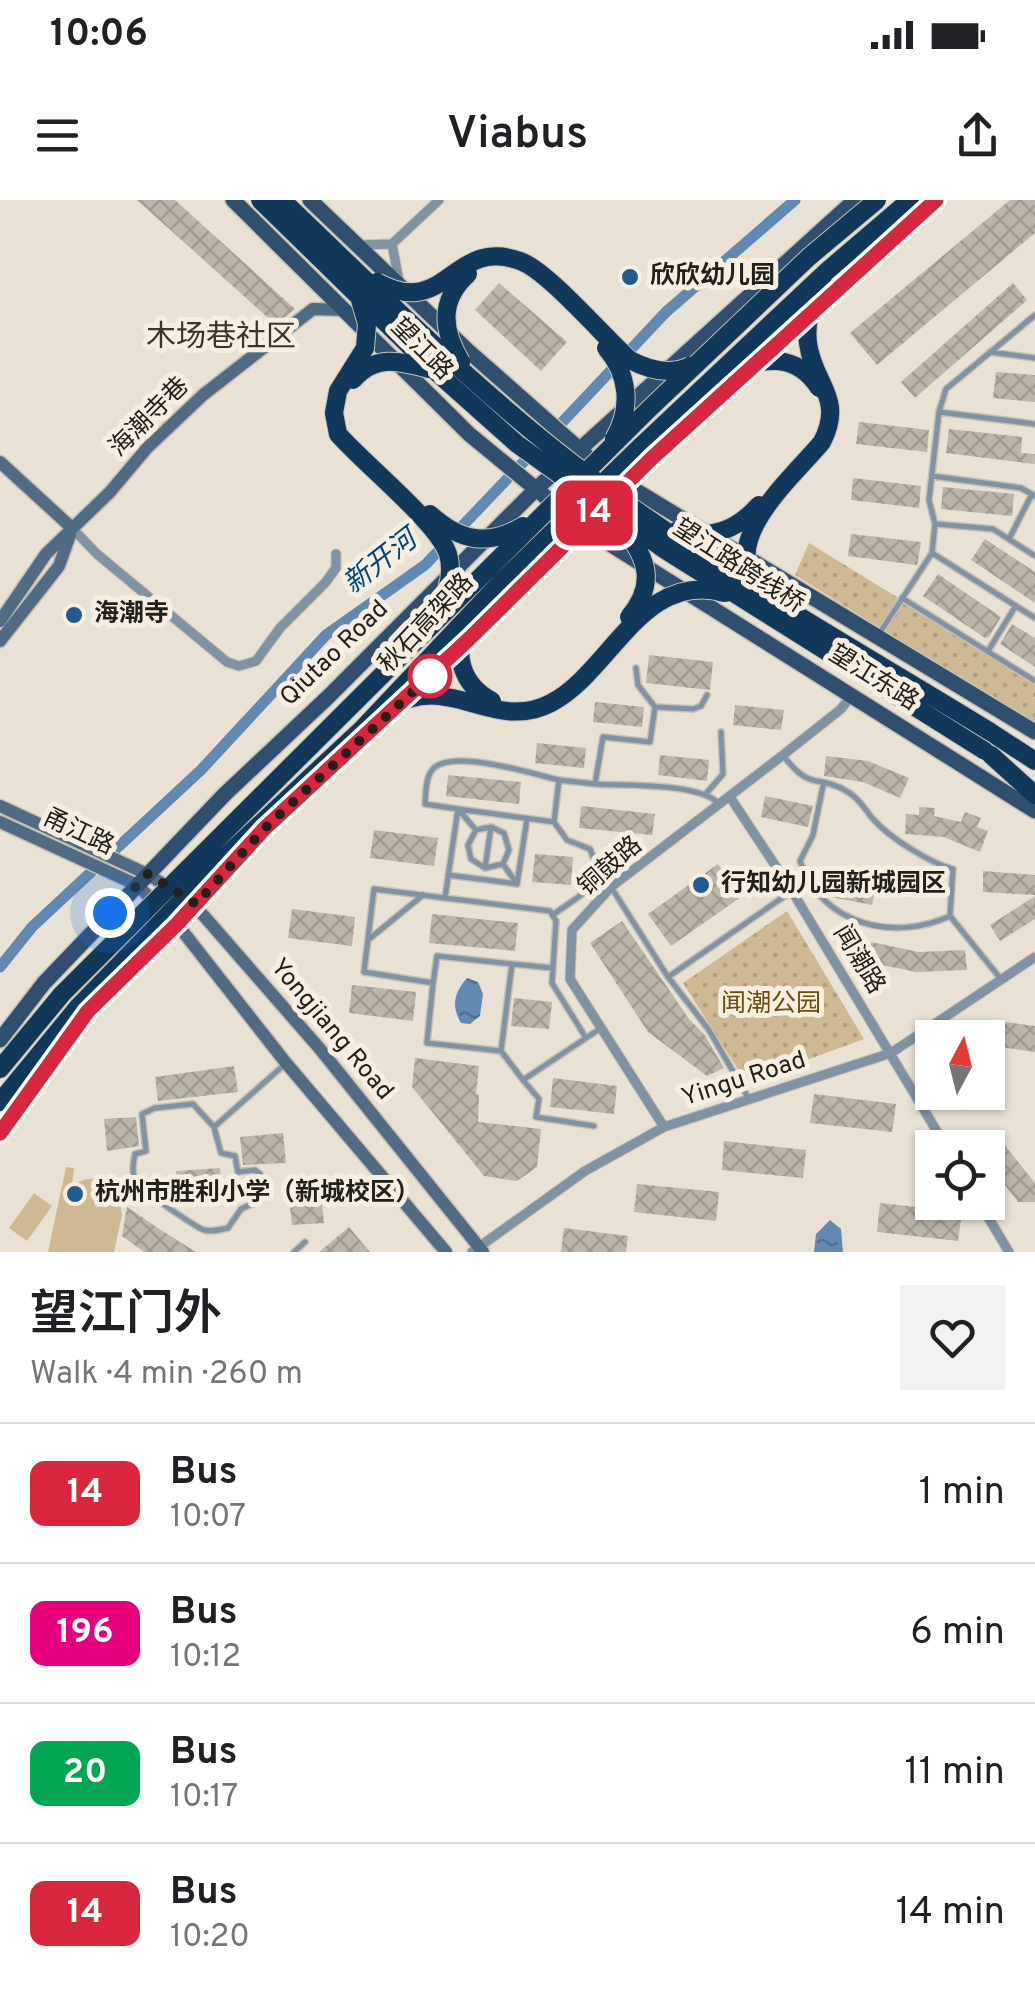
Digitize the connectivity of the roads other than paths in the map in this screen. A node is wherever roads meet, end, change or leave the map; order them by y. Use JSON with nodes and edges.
{"nodes":[{"id":1,"x":233,"y":200,"type":"edge"},
{"id":2,"x":260,"y":200,"type":"edge"},
{"id":3,"x":282,"y":200,"type":"edge"},
{"id":4,"x":310,"y":200,"type":"edge"},
{"id":5,"x":439,"y":200,"type":"edge"},
{"id":6,"x":855,"y":200,"type":"edge"},
{"id":7,"x":877,"y":200,"type":"edge"},
{"id":8,"x":910,"y":200,"type":"edge"},
{"id":9,"x":936,"y":200,"type":"edge"},
{"id":10,"x":392,"y":244,"type":"junction"},
{"id":11,"x":359,"y":245,"type":"junction"},
{"id":12,"x":352,"y":266,"type":"junction"},
{"id":13,"x":827,"y":271,"type":"junction"},
{"id":14,"x":314,"y":278,"type":"junction"},
{"id":15,"x":400,"y":283,"type":"junction"},
{"id":16,"x":352,"y":303,"type":"junction"},
{"id":17,"x":313,"y":309,"type":"junction"},
{"id":18,"x":1035,"y":316,"type":"edge"},
{"id":19,"x":990,"y":352,"type":"junction"},
{"id":20,"x":703,"y":358,"type":"junction"},
{"id":21,"x":1035,"y":358,"type":"edge"},
{"id":22,"x":434,"y":370,"type":"junction"},
{"id":23,"x":472,"y":379,"type":"junction"},
{"id":24,"x":714,"y":379,"type":"junction"},
{"id":25,"x":939,"y":412,"type":"junction"},
{"id":26,"x":1035,"y":424,"type":"edge"},
{"id":27,"x":573,"y":444,"type":"junction"},
{"id":28,"x":606,"y":451,"type":"junction"},
{"id":29,"x":0,"y":462,"type":"edge"},
{"id":30,"x":932,"y":476,"type":"junction"},
{"id":31,"x":532,"y":485,"type":"junction"},
{"id":32,"x":624,"y":485,"type":"junction"},
{"id":33,"x":1034,"y":495,"type":"edge"},
{"id":34,"x":608,"y":510,"type":"junction"},
{"id":35,"x":541,"y":516,"type":"junction"},
{"id":36,"x":935,"y":524,"type":"junction"},
{"id":37,"x":581,"y":526,"type":"junction"},
{"id":38,"x":658,"y":526,"type":"junction"},
{"id":39,"x":72,"y":528,"type":"junction"},
{"id":40,"x":1009,"y":539,"type":"junction"},
{"id":41,"x":932,"y":553,"type":"junction"},
{"id":42,"x":336,"y":554,"type":"dead end"},
{"id":43,"x":1035,"y":556,"type":"edge"},
{"id":44,"x":739,"y":598,"type":"junction"},
{"id":45,"x":901,"y":598,"type":"junction"},
{"id":46,"x":484,"y":599,"type":"junction"},
{"id":47,"x":1016,"y":606,"type":"junction"},
{"id":48,"x":1035,"y":607,"type":"edge"},
{"id":49,"x":794,"y":612,"type":"junction"},
{"id":50,"x":1032,"y":617,"type":"edge"},
{"id":51,"x":0,"y":621,"type":"edge"},
{"id":52,"x":424,"y":632,"type":"junction"},
{"id":53,"x":877,"y":636,"type":"junction"},
{"id":54,"x":0,"y":641,"type":"edge"},
{"id":55,"x":988,"y":651,"type":"junction"},
{"id":56,"x":636,"y":668,"type":"dead end"},
{"id":57,"x":1035,"y":681,"type":"edge"},
{"id":58,"x":707,"y":694,"type":"dead end"},
{"id":59,"x":852,"y":695,"type":"junction"},
{"id":60,"x":655,"y":706,"type":"junction"},
{"id":61,"x":362,"y":728,"type":"junction"},
{"id":62,"x":721,"y":732,"type":"dead end"},
{"id":63,"x":1035,"y":732,"type":"edge"},
{"id":64,"x":988,"y":753,"type":"junction"},
{"id":65,"x":783,"y":755,"type":"junction"},
{"id":66,"x":1035,"y":762,"type":"edge"},
{"id":67,"x":559,"y":780,"type":"junction"},
{"id":68,"x":1035,"y":782,"type":"edge"},
{"id":69,"x":596,"y":784,"type":"junction"},
{"id":70,"x":824,"y":785,"type":"junction"},
{"id":71,"x":705,"y":795,"type":"junction"},
{"id":72,"x":1035,"y":795,"type":"edge"},
{"id":73,"x":730,"y":797,"type":"junction"},
{"id":74,"x":720,"y":805,"type":"junction"},
{"id":75,"x":0,"y":806,"type":"edge"},
{"id":76,"x":458,"y":809,"type":"junction"},
{"id":77,"x":1035,"y":812,"type":"edge"},
{"id":78,"x":526,"y":818,"type":"junction"},
{"id":79,"x":0,"y":822,"type":"edge"},
{"id":80,"x":554,"y":822,"type":"junction"},
{"id":81,"x":490,"y":827,"type":"junction"},
{"id":82,"x":476,"y":830,"type":"junction"},
{"id":83,"x":122,"y":862,"type":"joint"},
{"id":84,"x":503,"y":864,"type":"junction"},
{"id":85,"x":485,"y":868,"type":"junction"},
{"id":86,"x":803,"y":870,"type":"junction"},
{"id":87,"x":448,"y":875,"type":"junction"},
{"id":88,"x":142,"y":880,"type":"junction"},
{"id":89,"x":517,"y":884,"type":"junction"},
{"id":90,"x":611,"y":887,"type":"junction"},
{"id":91,"x":789,"y":887,"type":"junction"},
{"id":92,"x":424,"y":896,"type":"junction"},
{"id":93,"x":445,"y":898,"type":"junction"},
{"id":94,"x":196,"y":904,"type":"junction"},
{"id":95,"x":553,"y":915,"type":"junction"},
{"id":96,"x":950,"y":916,"type":"junction"},
{"id":97,"x":177,"y":924,"type":"junction"},
{"id":98,"x":368,"y":940,"type":"junction"},
{"id":99,"x":1035,"y":957,"type":"edge"},
{"id":100,"x":512,"y":964,"type":"junction"},
{"id":101,"x":553,"y":968,"type":"junction"},
{"id":102,"x":668,"y":977,"type":"junction"},
{"id":103,"x":1002,"y":981,"type":"junction"},
{"id":104,"x":432,"y":983,"type":"junction"},
{"id":105,"x":601,"y":1028,"type":"junction"},
{"id":106,"x":586,"y":1038,"type":"junction"},
{"id":107,"x":0,"y":1040,"type":"edge"},
{"id":108,"x":500,"y":1051,"type":"junction"},
{"id":109,"x":891,"y":1053,"type":"junction"},
{"id":110,"x":286,"y":1063,"type":"junction"},
{"id":111,"x":0,"y":1069,"type":"edge"},
{"id":112,"x":523,"y":1080,"type":"junction"},
{"id":113,"x":750,"y":1099,"type":"junction"},
{"id":114,"x":0,"y":1102,"type":"edge"},
{"id":115,"x":594,"y":1126,"type":"dead end"},
{"id":116,"x":214,"y":1127,"type":"junction"},
{"id":117,"x":664,"y":1127,"type":"junction"},
{"id":118,"x":936,"y":1130,"type":"edge"},
{"id":119,"x":0,"y":1132,"type":"edge"},
{"id":120,"x":989,"y":1220,"type":"edge"},
{"id":121,"x":305,"y":1242,"type":"dead end"},
{"id":122,"x":478,"y":1250,"type":"edge"},
{"id":123,"x":294,"y":1252,"type":"edge"},
{"id":124,"x":446,"y":1252,"type":"edge"},
{"id":125,"x":1008,"y":1252,"type":"edge"}],
"edges":[{"from":1,"to":14,"type":"main road","name":"望江路"},
{"from":2,"to":16,"type":"highway","name":"望江路跨线桥","bridge":true},
{"from":3,"to":12,"type":"highway","name":"望江路跨线桥","bridge":true},
{"from":4,"to":11,"type":"main road","name":"望江路"},
{"from":5,"to":10,"type":"street"},
{"from":6,"to":27,"type":"main road","name":"Qiutao Road"},
{"from":7,"to":20,"type":"highway","name":"秋石高架路","bridge":true},
{"from":8,"to":13,"type":"highway","name":"秋石高架路","bridge":true},
{"from":9,"to":32,"type":"main road"},
{"from":10,"to":11,"type":"street"},
{"from":10,"to":15,"type":"street"},
{"from":11,"to":15,"type":"main road","name":"望江路"},
{"from":12,"to":20,"type":"highway","bridge":true},
{"from":12,"to":23,"type":"highway","name":"望江路跨线桥","bridge":true},
{"from":13,"to":24,"type":"highway","name":"秋石高架路","bridge":true},
{"from":13,"to":49,"type":"highway","bridge":true},
{"from":14,"to":16,"type":"main road","name":"望江路"},
{"from":14,"to":17,"type":"main road"},
{"from":15,"to":27,"type":"main road","name":"望江路"},
{"from":16,"to":17,"type":"main road"},
{"from":16,"to":22,"type":"highway","name":"望江路跨线桥","bridge":true},
{"from":16,"to":31,"type":"main road","name":"望江路"},
{"from":16,"to":52,"type":"highway","bridge":true},
{"from":17,"to":39,"type":"main road","name":"海潮寺巷"},
{"from":18,"to":19,"type":"lane"},
{"from":19,"to":21,"type":"lane"},
{"from":19,"to":25,"type":"lane"},
{"from":20,"to":28,"type":"highway","name":"秋石高架路","bridge":true},
{"from":22,"to":34,"type":"highway","name":"望江路跨线桥","bridge":true},
{"from":22,"to":35,"type":"highway","bridge":true},
{"from":23,"to":28,"type":"highway","bridge":true},
{"from":23,"to":38,"type":"highway","name":"望江路跨线桥","bridge":true},
{"from":24,"to":38,"type":"highway","bridge":true},
{"from":24,"to":46,"type":"highway","name":"秋石高架路","bridge":true},
{"from":25,"to":26,"type":"lane"},
{"from":25,"to":30,"type":"lane"},
{"from":27,"to":31,"type":"main road","name":"Qiutao Road"},
{"from":27,"to":32,"type":"main road","name":"望江路"},
{"from":28,"to":35,"type":"highway","name":"秋石高架路","bridge":true},
{"from":29,"to":39,"type":"main road"},
{"from":30,"to":33,"type":"lane"},
{"from":30,"to":36,"type":"lane"},
{"from":31,"to":37,"type":"main road","name":"望江路"},
{"from":31,"to":88,"type":"main road","name":"Qiutao Road"},
{"from":32,"to":37,"type":"main road"},
{"from":32,"to":53,"type":"main road","name":"望江东路"},
{"from":33,"to":40,"type":"lane"},
{"from":34,"to":44,"type":"highway","name":"望江路跨线桥","bridge":true},
{"from":34,"to":46,"type":"highway","bridge":true},
{"from":35,"to":52,"type":"highway","name":"秋石高架路","bridge":true},
{"from":36,"to":40,"type":"lane"},
{"from":36,"to":41,"type":"lane"},
{"from":37,"to":59,"type":"main road","name":"望江东路"},
{"from":37,"to":94,"type":"main road"},
{"from":38,"to":49,"type":"highway","name":"望江路跨线桥","bridge":true},
{"from":39,"to":42,"type":"street"},
{"from":39,"to":51,"type":"main road","name":"海潮寺巷"},
{"from":39,"to":54,"type":"main road","name":"海潮寺巷"},
{"from":40,"to":43,"type":"lane"},
{"from":41,"to":45,"type":"lane"},
{"from":41,"to":47,"type":"lane"},
{"from":44,"to":61,"type":"highway","bridge":true},
{"from":44,"to":64,"type":"highway","name":"望江路跨线桥","bridge":true},
{"from":45,"to":53,"type":"lane"},
{"from":45,"to":55,"type":"lane"},
{"from":46,"to":61,"type":"highway","name":"秋石高架路","bridge":true},
{"from":47,"to":50,"type":"lane"},
{"from":47,"to":55,"type":"lane"},
{"from":48,"to":50,"type":"lane"},
{"from":49,"to":66,"type":"highway","name":"望江路跨线桥","bridge":true},
{"from":52,"to":111,"type":"highway","name":"秋石高架路","bridge":true},
{"from":53,"to":63,"type":"main road","name":"望江东路"},
{"from":55,"to":57,"type":"lane"},
{"from":56,"to":60,"type":"lane"},
{"from":58,"to":60,"type":"lane"},
{"from":59,"to":65,"type":"street","name":"铜鼓路"},
{"from":59,"to":77,"type":"main road","name":"望江东路"},
{"from":60,"to":69,"type":"lane"},
{"from":61,"to":114,"type":"highway","name":"秋石高架路","bridge":true},
{"from":62,"to":71,"type":"lane"},
{"from":64,"to":68,"type":"highway"},
{"from":64,"to":72,"type":"highway"},
{"from":65,"to":70,"type":"lane"},
{"from":65,"to":73,"type":"street","name":"铜鼓路"},
{"from":67,"to":69,"type":"lane"},
{"from":67,"to":76,"type":"lane"},
{"from":67,"to":80,"type":"lane"},
{"from":69,"to":71,"type":"lane"},
{"from":70,"to":86,"type":"lane"},
{"from":70,"to":96,"type":"lane"},
{"from":71,"to":74,"type":"lane"},
{"from":73,"to":74,"type":"street","name":"铜鼓路"},
{"from":73,"to":91,"type":"street","name":"闻潮路"},
{"from":74,"to":90,"type":"street","name":"铜鼓路"},
{"from":75,"to":83,"type":"main road","name":"甬江路"},
{"from":76,"to":78,"type":"lane"},
{"from":76,"to":82,"type":"lane"},
{"from":76,"to":87,"type":"lane"},
{"from":78,"to":80,"type":"lane"},
{"from":78,"to":89,"type":"lane"},
{"from":79,"to":88,"type":"main road","name":"甬江路"},
{"from":80,"to":95,"type":"lane"},
{"from":81,"to":82,"type":"lane"},
{"from":81,"to":84,"type":"lane"},
{"from":81,"to":85,"type":"lane"},
{"from":82,"to":85,"type":"lane"},
{"from":83,"to":88,"type":"main road","name":"Yongjiang Road"},
{"from":84,"to":85,"type":"lane"},
{"from":84,"to":89,"type":"lane"},
{"from":86,"to":91,"type":"lane"},
{"from":86,"to":96,"type":"lane"},
{"from":87,"to":89,"type":"lane"},
{"from":87,"to":93,"type":"lane"},
{"from":88,"to":94,"type":"main road","name":"Yongjiang Road"},
{"from":88,"to":97,"type":"main road","name":"Yongjiang Road"},
{"from":88,"to":107,"type":"main road","name":"Qiutao Road"},
{"from":90,"to":102,"type":"lane"},
{"from":90,"to":105,"type":"street","name":"铜鼓路"},
{"from":91,"to":102,"type":"lane"},
{"from":91,"to":109,"type":"street","name":"闻潮路"},
{"from":92,"to":93,"type":"lane"},
{"from":92,"to":98,"type":"lane"},
{"from":92,"to":98,"type":"lane"},
{"from":93,"to":95,"type":"lane"},
{"from":94,"to":97,"type":"main road"},
{"from":94,"to":122,"type":"main road","name":"Yongjiang Road"},
{"from":95,"to":101,"type":"lane"},
{"from":96,"to":103,"type":"lane"},
{"from":97,"to":110,"type":"main road","name":"Yongjiang Road"},
{"from":97,"to":119,"type":"main road"},
{"from":98,"to":104,"type":"lane"},
{"from":99,"to":103,"type":"street","name":"Yingu Road"},
{"from":100,"to":101,"type":"lane"},
{"from":100,"to":104,"type":"lane"},
{"from":100,"to":108,"type":"lane"},
{"from":101,"to":106,"type":"lane"},
{"from":102,"to":113,"type":"lane"},
{"from":103,"to":109,"type":"street","name":"Yingu Road"},
{"from":104,"to":108,"type":"lane"},
{"from":105,"to":106,"type":"lane"},
{"from":105,"to":117,"type":"street","name":"铜鼓路"},
{"from":106,"to":112,"type":"lane"},
{"from":108,"to":112,"type":"lane"},
{"from":109,"to":113,"type":"street","name":"Yingu Road"},
{"from":109,"to":118,"type":"street","name":"闻潮路"},
{"from":110,"to":116,"type":"lane"},
{"from":110,"to":124,"type":"main road","name":"Yongjiang Road"},
{"from":112,"to":115,"type":"lane"},
{"from":113,"to":117,"type":"street","name":"Yingu Road"},
{"from":116,"to":116,"type":"lane"},
{"from":117,"to":122,"type":"street","name":"Yingu Road"},
{"from":120,"to":125,"type":"street"},
{"from":121,"to":123,"type":"lane"}]}
